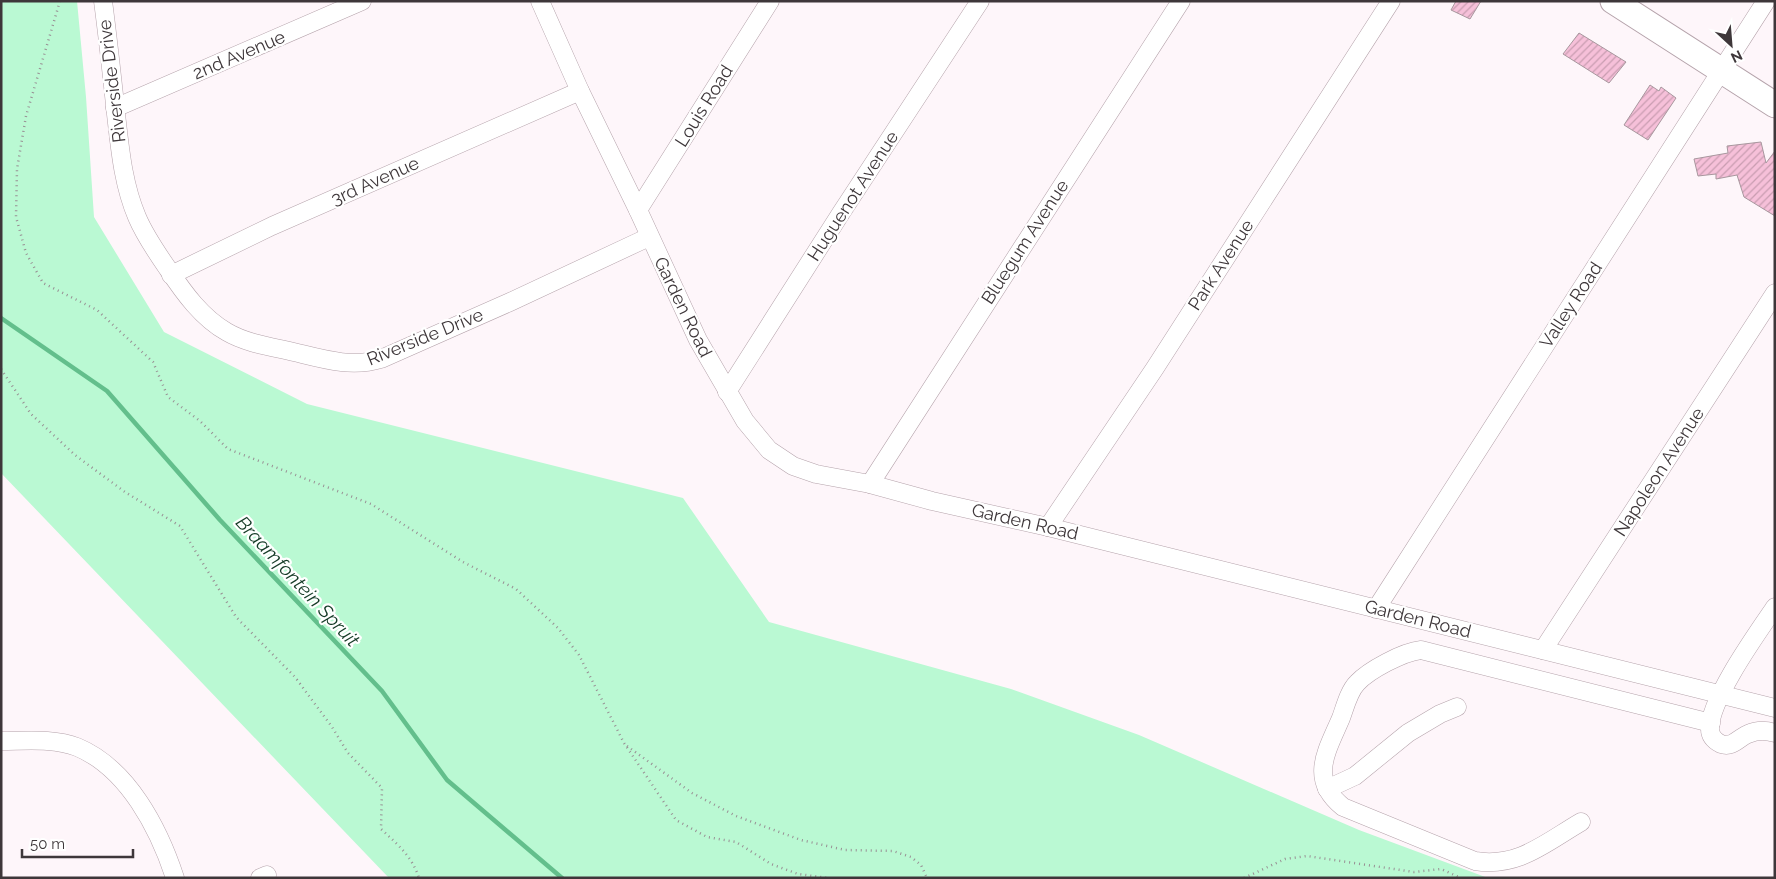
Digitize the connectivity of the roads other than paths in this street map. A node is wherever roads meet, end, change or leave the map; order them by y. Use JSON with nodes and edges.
{"nodes":[{"id":1,"x":103,"y":1,"type":"edge"},
{"id":2,"x":362,"y":1,"type":"edge"},
{"id":3,"x":540,"y":1,"type":"edge"},
{"id":4,"x":770,"y":1,"type":"edge"},
{"id":5,"x":980,"y":1,"type":"edge"},
{"id":6,"x":1181,"y":1,"type":"edge"},
{"id":7,"x":1391,"y":1,"type":"edge"},
{"id":8,"x":1613,"y":1,"type":"edge"},
{"id":9,"x":1766,"y":1,"type":"edge"},
{"id":10,"x":1722,"y":70,"type":"junction"},
{"id":11,"x":580,"y":92,"type":"junction"},
{"id":12,"x":1775,"y":106,"type":"edge"},
{"id":13,"x":115,"y":108,"type":"junction"},
{"id":14,"x":638,"y":210,"type":"junction"},
{"id":15,"x":649,"y":237,"type":"junction"},
{"id":16,"x":171,"y":275,"type":"junction"},
{"id":17,"x":1775,"y":293,"type":"edge"},
{"id":18,"x":727,"y":392,"type":"junction"},
{"id":19,"x":870,"y":484,"type":"junction"},
{"id":20,"x":1048,"y":527,"type":"junction"},
{"id":21,"x":1775,"y":607,"type":"edge"},
{"id":22,"x":1376,"y":609,"type":"junction"},
{"id":23,"x":1543,"y":650,"type":"junction"},
{"id":24,"x":1721,"y":694,"type":"junction"},
{"id":25,"x":1457,"y":707,"type":"dead end"},
{"id":26,"x":1775,"y":708,"type":"edge"},
{"id":27,"x":1711,"y":723,"type":"junction"},
{"id":28,"x":1775,"y":732,"type":"edge"},
{"id":29,"x":1,"y":741,"type":"edge"},
{"id":30,"x":1328,"y":789,"type":"junction"},
{"id":31,"x":1581,"y":822,"type":"dead end"},
{"id":32,"x":175,"y":878,"type":"edge"}],
"edges":[{"from":1,"to":13,"type":"street","name":"Riverside Drive"},
{"from":2,"to":13,"type":"street","name":"2nd Avenue"},
{"from":3,"to":11,"type":"street","name":"Garden Road"},
{"from":4,"to":14,"type":"street","name":"Louis Road"},
{"from":5,"to":18,"type":"street","name":"Huguenot Avenue"},
{"from":6,"to":19,"type":"street","name":"Bluegum Avenue"},
{"from":7,"to":20,"type":"street","name":"Park Avenue"},
{"from":8,"to":10,"type":"street"},
{"from":9,"to":10,"type":"street","name":"Valley Road"},
{"from":10,"to":12,"type":"street"},
{"from":10,"to":22,"type":"street","name":"Valley Road"},
{"from":11,"to":14,"type":"street","name":"Garden Road"},
{"from":11,"to":16,"type":"street","name":"3rd Avenue"},
{"from":13,"to":16,"type":"street","name":"Riverside Drive"},
{"from":14,"to":15,"type":"street","name":"Garden Road"},
{"from":15,"to":16,"type":"street","name":"Riverside Drive"},
{"from":15,"to":18,"type":"street","name":"Garden Road"},
{"from":17,"to":23,"type":"street","name":"Napoleon Avenue"},
{"from":18,"to":19,"type":"street","name":"Garden Road"},
{"from":19,"to":20,"type":"street","name":"Garden Road"},
{"from":20,"to":22,"type":"street","name":"Garden Road"},
{"from":21,"to":24,"type":"street"},
{"from":22,"to":23,"type":"street","name":"Garden Road"},
{"from":23,"to":24,"type":"street","name":"Garden Road"},
{"from":24,"to":26,"type":"street","name":"Garden Road"},
{"from":24,"to":27,"type":"street"},
{"from":25,"to":30,"type":"street"},
{"from":27,"to":28,"type":"street"},
{"from":27,"to":30,"type":"street"},
{"from":29,"to":32,"type":"street"},
{"from":30,"to":31,"type":"street"}]}
